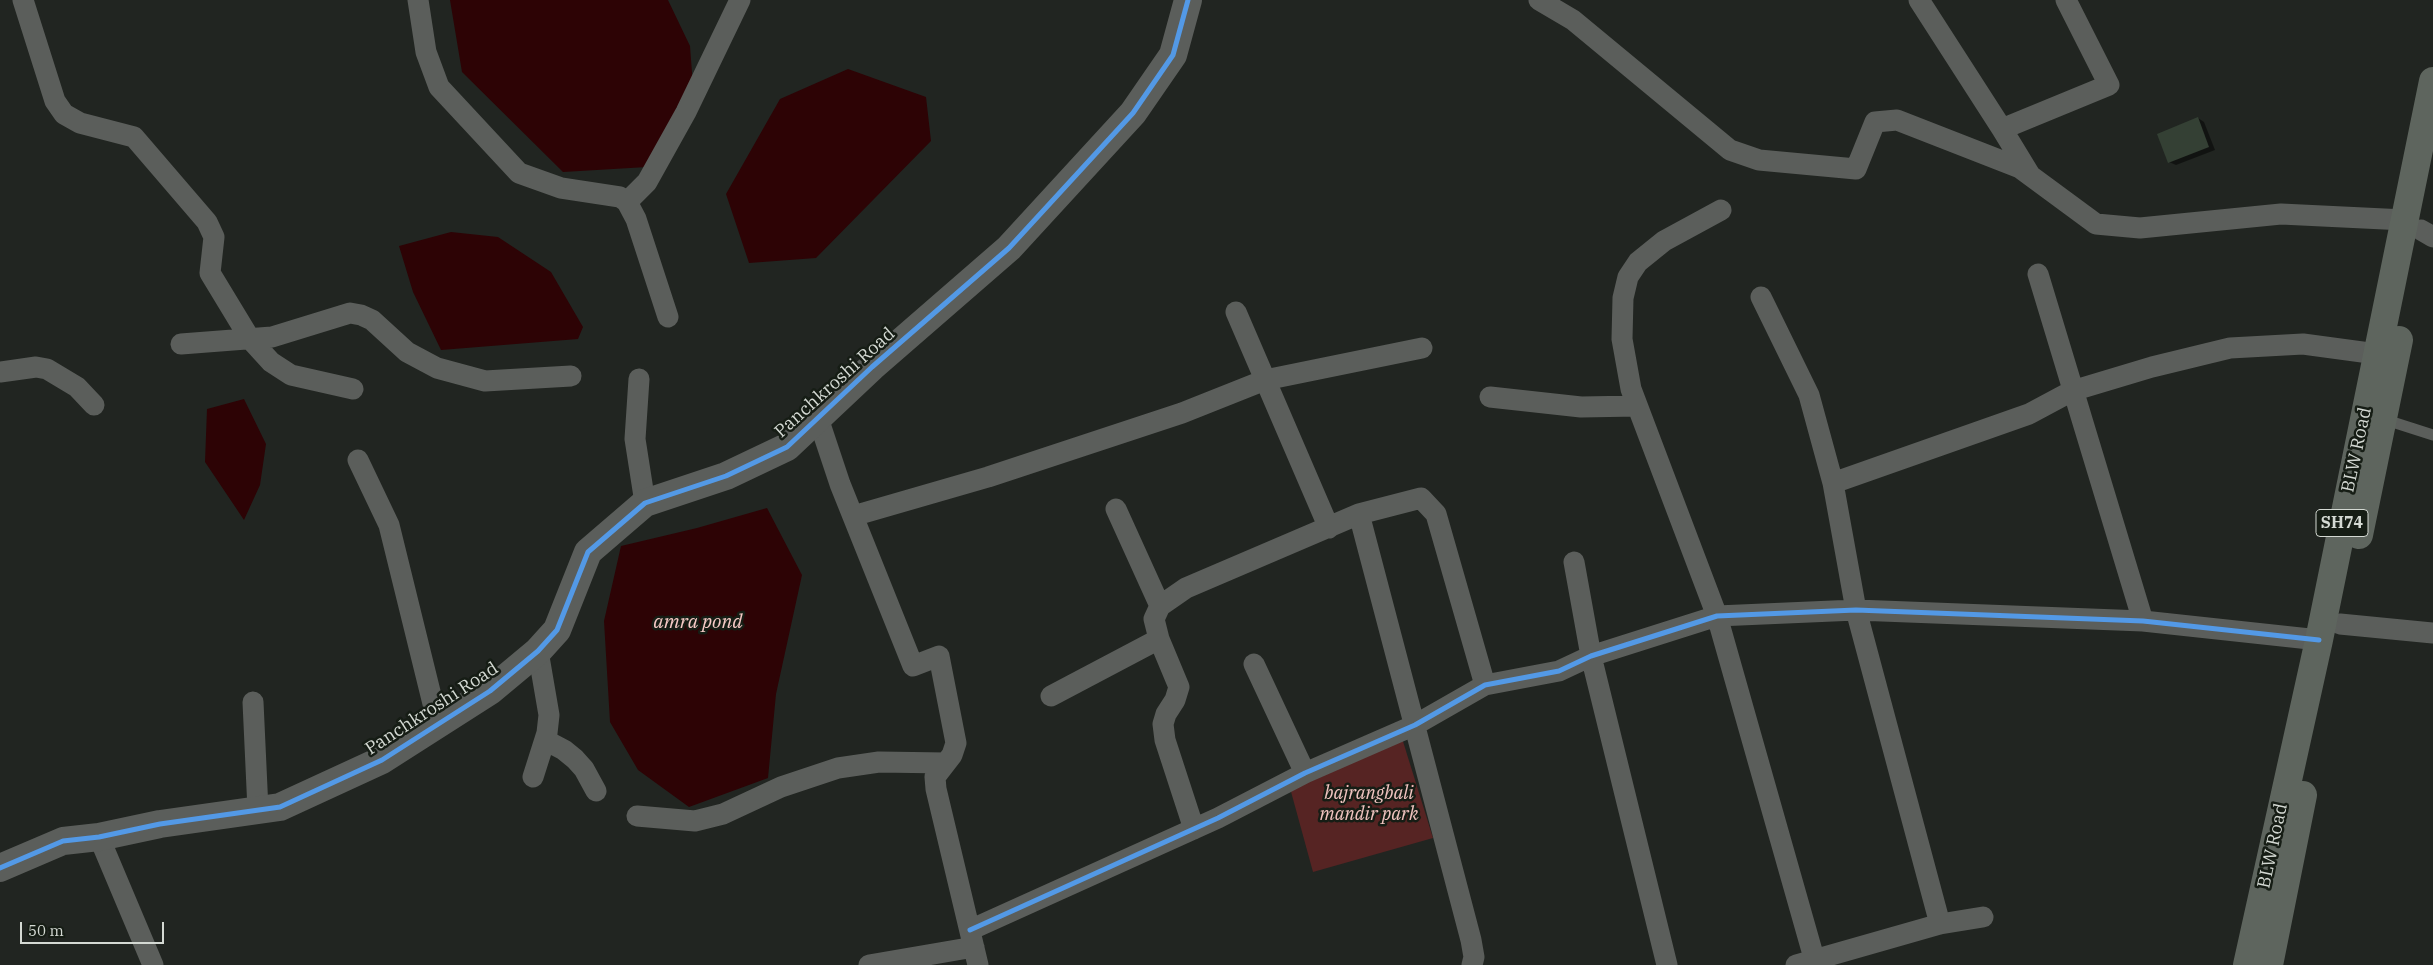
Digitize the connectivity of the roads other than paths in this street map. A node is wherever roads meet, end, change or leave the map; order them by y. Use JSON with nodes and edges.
{"nodes":[{"id":1,"x":23,"y":0,"type":"edge"},
{"id":2,"x":418,"y":0,"type":"edge"},
{"id":3,"x":740,"y":0,"type":"edge"},
{"id":4,"x":1188,"y":0,"type":"edge"},
{"id":5,"x":1539,"y":0,"type":"edge"},
{"id":6,"x":1920,"y":0,"type":"edge"},
{"id":7,"x":2066,"y":0,"type":"edge"},
{"id":8,"x":2433,"y":81,"type":"edge"},
{"id":9,"x":2002,"y":129,"type":"junction"},
{"id":10,"x":2433,"y":174,"type":"edge"},
{"id":11,"x":2030,"y":175,"type":"junction"},
{"id":12,"x":627,"y":202,"type":"junction"},
{"id":13,"x":1721,"y":210,"type":"dead end"},
{"id":14,"x":2420,"y":229,"type":"edge"},
{"id":15,"x":2038,"y":274,"type":"dead end"},
{"id":16,"x":1761,"y":297,"type":"dead end"},
{"id":17,"x":1236,"y":312,"type":"dead end"},
{"id":18,"x":668,"y":317,"type":"dead end"},
{"id":19,"x":250,"y":339,"type":"junction"},
{"id":20,"x":180,"y":344,"type":"dead end"},
{"id":21,"x":1422,"y":348,"type":"dead end"},
{"id":22,"x":2377,"y":354,"type":"junction"},
{"id":23,"x":0,"y":372,"type":"edge"},
{"id":24,"x":571,"y":376,"type":"dead end"},
{"id":25,"x":639,"y":379,"type":"dead end"},
{"id":26,"x":1266,"y":380,"type":"junction"},
{"id":27,"x":353,"y":389,"type":"dead end"},
{"id":28,"x":2072,"y":391,"type":"junction"},
{"id":29,"x":1490,"y":397,"type":"dead end"},
{"id":30,"x":94,"y":405,"type":"dead end"},
{"id":31,"x":1638,"y":406,"type":"junction"},
{"id":32,"x":818,"y":418,"type":"junction"},
{"id":33,"x":2383,"y":419,"type":"junction"},
{"id":34,"x":2433,"y":436,"type":"edge"},
{"id":35,"x":2367,"y":447,"type":"junction"},
{"id":36,"x":358,"y":460,"type":"dead end"},
{"id":37,"x":1833,"y":484,"type":"junction"},
{"id":38,"x":645,"y":502,"type":"junction"},
{"id":39,"x":1116,"y":510,"type":"dead end"},
{"id":40,"x":1359,"y":514,"type":"junction"},
{"id":41,"x":853,"y":516,"type":"junction"},
{"id":42,"x":1329,"y":528,"type":"junction"},
{"id":43,"x":1574,"y":562,"type":"dead end"},
{"id":44,"x":1160,"y":606,"type":"junction"},
{"id":45,"x":1856,"y":610,"type":"junction"},
{"id":46,"x":1717,"y":616,"type":"junction"},
{"id":47,"x":2142,"y":621,"type":"junction"},
{"id":48,"x":2340,"y":624,"type":"junction"},
{"id":49,"x":2433,"y":633,"type":"edge"},
{"id":50,"x":1159,"y":639,"type":"junction"},
{"id":51,"x":2319,"y":640,"type":"junction"},
{"id":52,"x":538,"y":651,"type":"junction"},
{"id":53,"x":1591,"y":656,"type":"junction"},
{"id":54,"x":1254,"y":664,"type":"dead end"},
{"id":55,"x":1485,"y":685,"type":"junction"},
{"id":56,"x":1051,"y":696,"type":"dead end"},
{"id":57,"x":253,"y":702,"type":"dead end"},
{"id":58,"x":438,"y":724,"type":"junction"},
{"id":59,"x":1415,"y":725,"type":"junction"},
{"id":60,"x":545,"y":740,"type":"junction"},
{"id":61,"x":946,"y":763,"type":"junction"},
{"id":62,"x":1305,"y":774,"type":"junction"},
{"id":63,"x":533,"y":777,"type":"dead end"},
{"id":64,"x":596,"y":791,"type":"dead end"},
{"id":65,"x":258,"y":810,"type":"junction"},
{"id":66,"x":637,"y":816,"type":"dead end"},
{"id":67,"x":1194,"y":829,"type":"junction"},
{"id":68,"x":99,"y":837,"type":"junction"},
{"id":69,"x":0,"y":868,"type":"edge"},
{"id":70,"x":1983,"y":917,"type":"dead end"},
{"id":71,"x":1940,"y":924,"type":"junction"},
{"id":72,"x":974,"y":947,"type":"edge"},
{"id":73,"x":1809,"y":963,"type":"edge"},
{"id":74,"x":153,"y":965,"type":"edge"},
{"id":75,"x":869,"y":965,"type":"edge"},
{"id":76,"x":1472,"y":965,"type":"edge"},
{"id":77,"x":1667,"y":965,"type":"edge"},
{"id":78,"x":2248,"y":965,"type":"edge"},
{"id":79,"x":2269,"y":965,"type":"edge"}],
"edges":[{"from":1,"to":19,"type":"street"},
{"from":2,"to":12,"type":"street"},
{"from":3,"to":12,"type":"street"},
{"from":4,"to":32,"type":"street","name":"Panchkroshi Road"},
{"from":5,"to":11,"type":"street"},
{"from":6,"to":9,"type":"street"},
{"from":7,"to":9,"type":"street"},
{"from":8,"to":14,"type":"main road","name":"BLW Road","number":"SH74"},
{"from":9,"to":11,"type":"street"},
{"from":10,"to":14,"type":"main road","number":"SH74"},
{"from":11,"to":14,"type":"street"},
{"from":12,"to":18,"type":"street"},
{"from":13,"to":31,"type":"street"},
{"from":14,"to":22,"type":"main road","name":"BLW Road","number":"SH74"},
{"from":14,"to":33,"type":"main road","number":"SH74"},
{"from":15,"to":28,"type":"street"},
{"from":16,"to":37,"type":"street"},
{"from":17,"to":26,"type":"street"},
{"from":19,"to":20,"type":"street"},
{"from":19,"to":24,"type":"street"},
{"from":19,"to":27,"type":"street"},
{"from":21,"to":26,"type":"street"},
{"from":22,"to":28,"type":"street"},
{"from":22,"to":35,"type":"main road","name":"BLW Road","number":"SH74"},
{"from":23,"to":30,"type":"street"},
{"from":25,"to":38,"type":"street"},
{"from":26,"to":41,"type":"street"},
{"from":26,"to":42,"type":"street"},
{"from":28,"to":37,"type":"street"},
{"from":28,"to":47,"type":"street"},
{"from":29,"to":31,"type":"street"},
{"from":31,"to":46,"type":"street"},
{"from":32,"to":38,"type":"street","name":"Panchkroshi Road"},
{"from":32,"to":41,"type":"street"},
{"from":33,"to":34,"type":"lane"},
{"from":33,"to":35,"type":"main road","number":"SH74"},
{"from":35,"to":48,"type":"main road","number":"SH74"},
{"from":35,"to":51,"type":"main road","name":"BLW Road","number":"SH74"},
{"from":36,"to":58,"type":"street"},
{"from":37,"to":45,"type":"street"},
{"from":38,"to":52,"type":"street","name":"Panchkroshi Road"},
{"from":39,"to":44,"type":"street"},
{"from":40,"to":42,"type":"street"},
{"from":40,"to":55,"type":"street"},
{"from":40,"to":59,"type":"street"},
{"from":41,"to":61,"type":"street"},
{"from":42,"to":44,"type":"street"},
{"from":43,"to":53,"type":"street"},
{"from":44,"to":50,"type":"street"},
{"from":45,"to":46,"type":"street"},
{"from":45,"to":47,"type":"street"},
{"from":45,"to":71,"type":"street"},
{"from":46,"to":53,"type":"street"},
{"from":46,"to":73,"type":"street"},
{"from":47,"to":51,"type":"street"},
{"from":48,"to":49,"type":"street"},
{"from":48,"to":79,"type":"main road","number":"SH74"},
{"from":50,"to":56,"type":"street"},
{"from":50,"to":67,"type":"street"},
{"from":51,"to":78,"type":"main road","name":"BLW Road","number":"SH74"},
{"from":52,"to":58,"type":"street","name":"Panchkroshi Road"},
{"from":52,"to":60,"type":"street"},
{"from":53,"to":55,"type":"street"},
{"from":53,"to":77,"type":"street"},
{"from":54,"to":62,"type":"street"},
{"from":55,"to":59,"type":"street"},
{"from":57,"to":65,"type":"street"},
{"from":58,"to":65,"type":"street","name":"Panchkroshi Road"},
{"from":59,"to":62,"type":"street"},
{"from":59,"to":76,"type":"street"},
{"from":60,"to":63,"type":"street"},
{"from":60,"to":64,"type":"street"},
{"from":61,"to":66,"type":"street"},
{"from":61,"to":72,"type":"street"},
{"from":62,"to":67,"type":"street"},
{"from":65,"to":68,"type":"street","name":"Panchkroshi Road"},
{"from":67,"to":72,"type":"street"},
{"from":68,"to":69,"type":"street","name":"Panchkroshi Road"},
{"from":68,"to":74,"type":"street"},
{"from":70,"to":71,"type":"street"},
{"from":71,"to":73,"type":"street"},
{"from":72,"to":75,"type":"street"}]}
